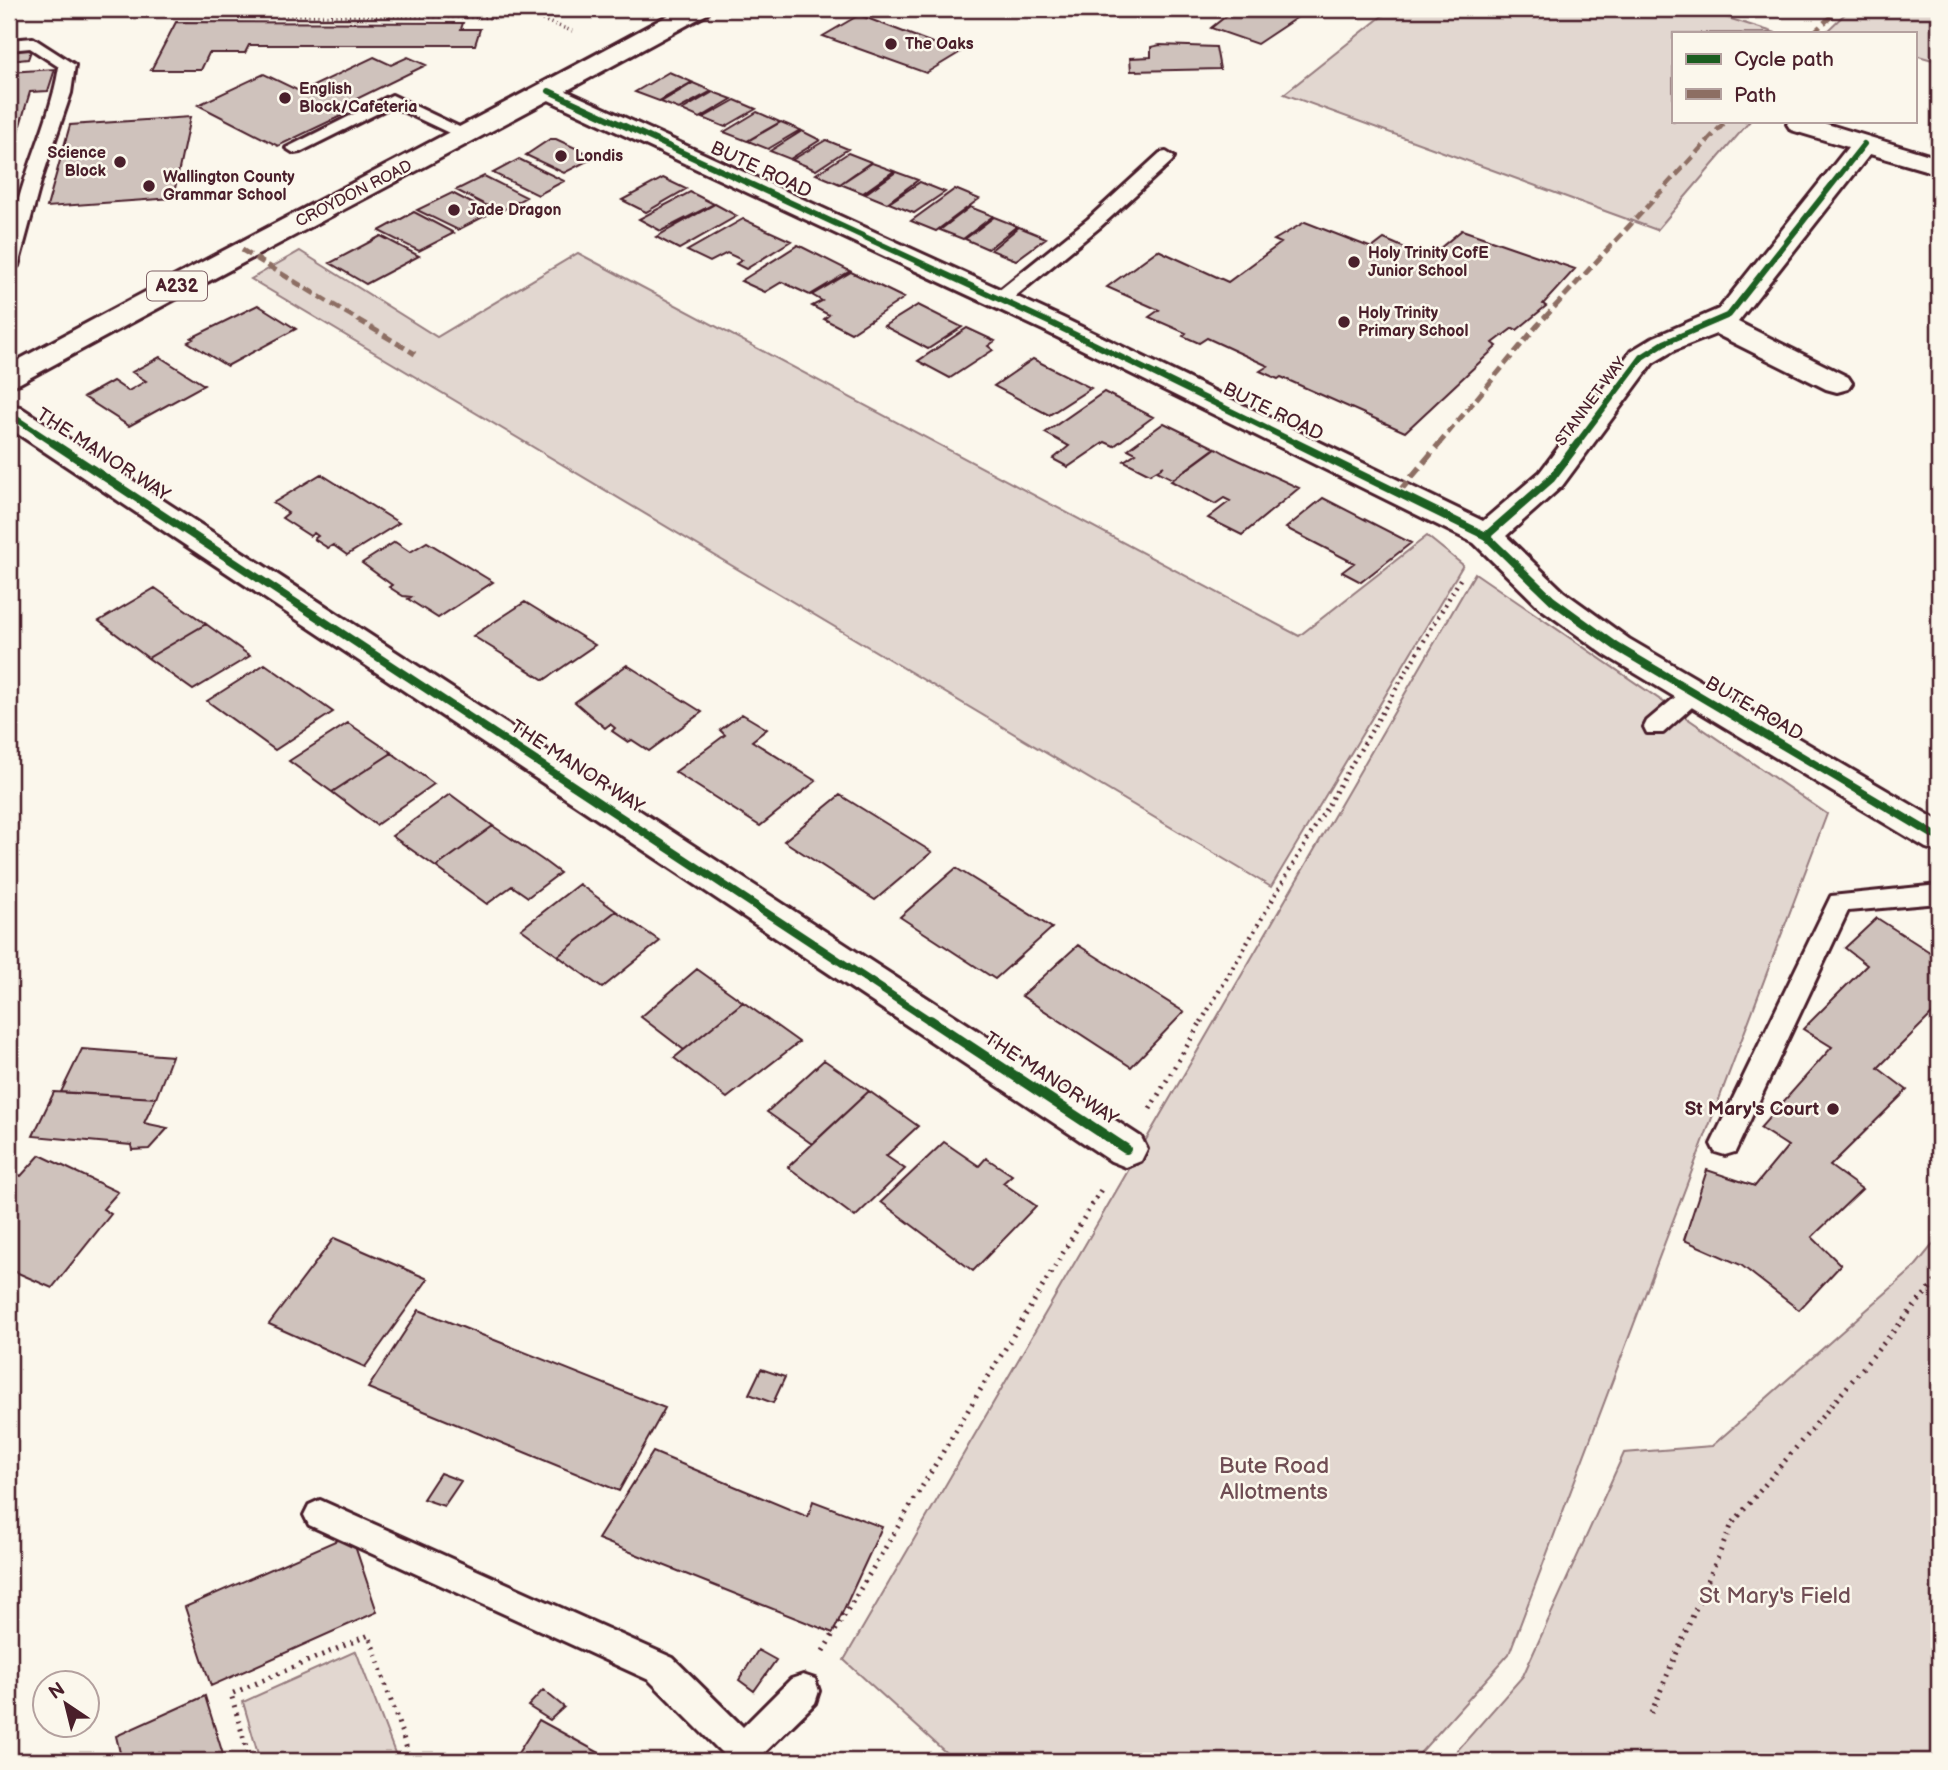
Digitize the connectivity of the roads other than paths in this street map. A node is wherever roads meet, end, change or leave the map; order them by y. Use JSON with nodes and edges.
{"nodes":[{"id":1,"x":682,"y":11,"type":"edge"},
{"id":2,"x":9,"y":45,"type":"edge"},
{"id":3,"x":414,"y":89,"type":"dead end"},
{"id":4,"x":549,"y":91,"type":"junction"},
{"id":5,"x":392,"y":100,"type":"junction"},
{"id":6,"x":1800,"y":124,"type":"dead end"},
{"id":7,"x":468,"y":135,"type":"junction"},
{"id":8,"x":1864,"y":144,"type":"junction"},
{"id":9,"x":294,"y":149,"type":"dead end"},
{"id":10,"x":1166,"y":158,"type":"dead end"},
{"id":11,"x":1939,"y":166,"type":"edge"},
{"id":12,"x":9,"y":266,"type":"edge"},
{"id":13,"x":999,"y":300,"type":"junction"},
{"id":14,"x":1717,"y":323,"type":"junction"},
{"id":15,"x":9,"y":377,"type":"edge"},
{"id":16,"x":1837,"y":383,"type":"dead end"},
{"id":17,"x":9,"y":414,"type":"edge"},
{"id":18,"x":1486,"y":536,"type":"junction"},
{"id":19,"x":1693,"y":694,"type":"junction"},
{"id":20,"x":1655,"y":727,"type":"dead end"},
{"id":21,"x":1939,"y":838,"type":"edge"},
{"id":22,"x":1939,"y":894,"type":"edge"},
{"id":23,"x":1725,"y":1144,"type":"dead end"},
{"id":24,"x":1126,"y":1149,"type":"dead end"},
{"id":25,"x":320,"y":1515,"type":"dead end"},
{"id":26,"x":803,"y":1691,"type":"dead end"},
{"id":27,"x":741,"y":1756,"type":"edge"}],
"edges":[{"from":1,"to":4,"type":"main road","name":"CROYDON ROAD","number":"A232"},
{"from":2,"to":12,"type":"lane"},
{"from":3,"to":5,"type":"lane"},
{"from":4,"to":7,"type":"main road","name":"CROYDON ROAD","number":"A232"},
{"from":4,"to":13,"type":"main road","name":"BUTE ROAD"},
{"from":5,"to":7,"type":"lane"},
{"from":5,"to":9,"type":"lane"},
{"from":6,"to":8,"type":"main road"},
{"from":7,"to":15,"type":"main road","name":"CROYDON ROAD","number":"A232"},
{"from":8,"to":11,"type":"main road"},
{"from":8,"to":14,"type":"main road","name":"STANNET WAY"},
{"from":10,"to":13,"type":"lane"},
{"from":13,"to":18,"type":"main road","name":"BUTE ROAD"},
{"from":14,"to":16,"type":"main road"},
{"from":14,"to":18,"type":"main road","name":"STANNET WAY"},
{"from":17,"to":24,"type":"main road","name":"THE MANOR WAY"},
{"from":18,"to":19,"type":"main road","name":"BUTE ROAD"},
{"from":19,"to":20,"type":"lane"},
{"from":19,"to":21,"type":"main road","name":"BUTE ROAD"},
{"from":22,"to":23,"type":"lane"},
{"from":25,"to":27,"type":"lane"},
{"from":26,"to":27,"type":"lane"}]}
